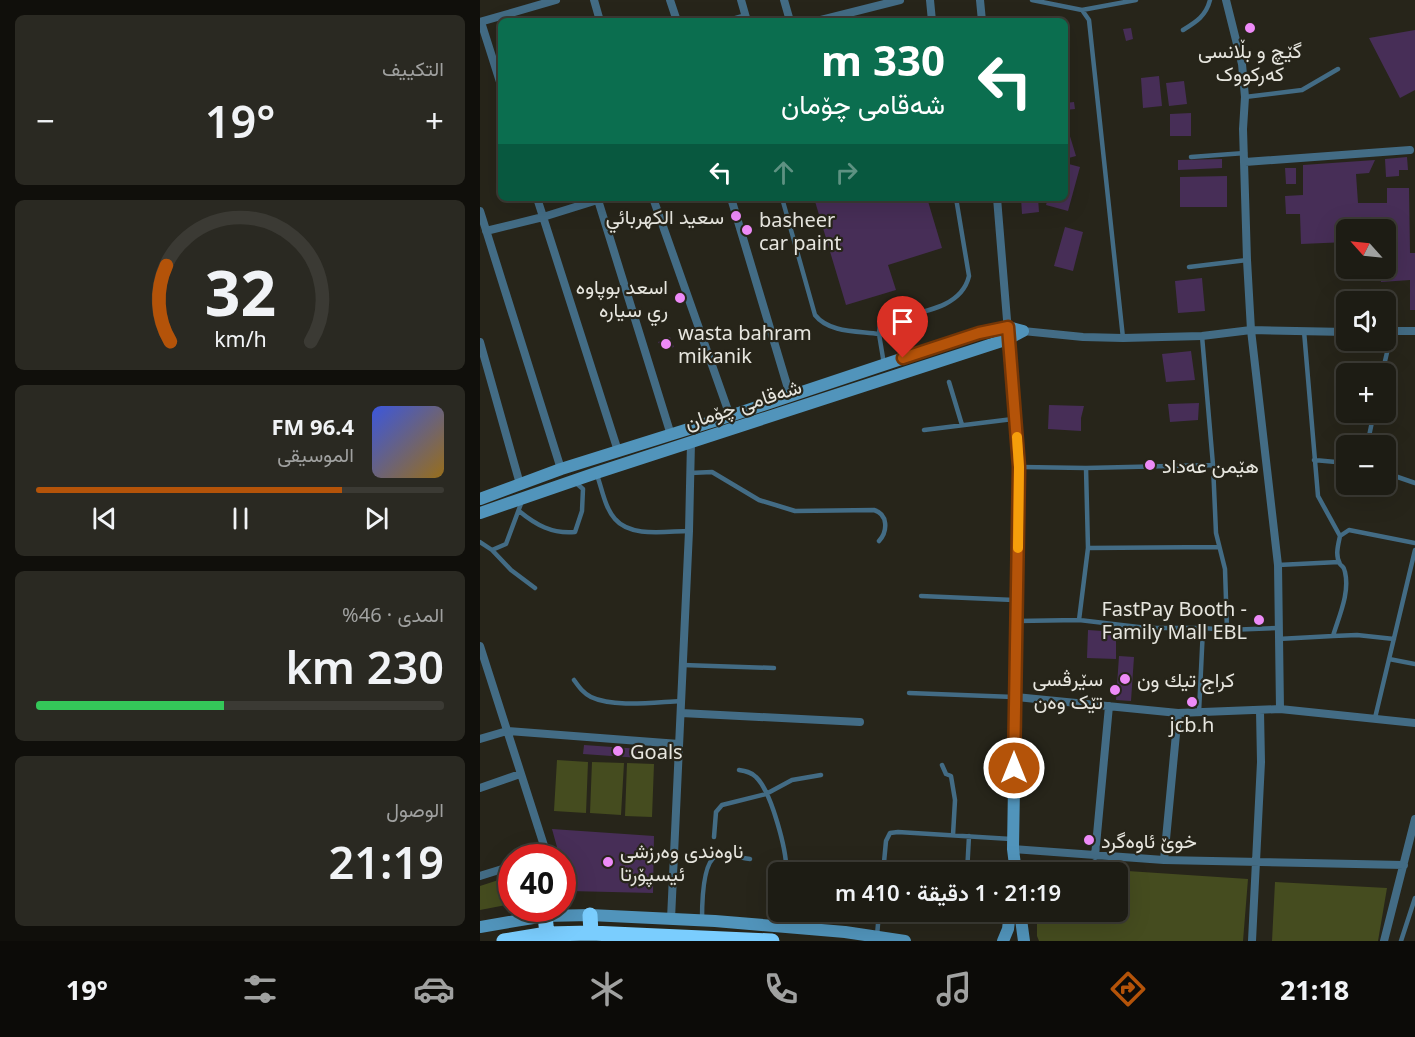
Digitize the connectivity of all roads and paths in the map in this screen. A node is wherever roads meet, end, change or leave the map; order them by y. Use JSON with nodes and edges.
{"nodes":[{"id":1,"x":556,"y":0,"type":"edge"},
{"id":2,"x":594,"y":0,"type":"edge"},
{"id":3,"x":670,"y":0,"type":"edge"},
{"id":4,"x":741,"y":0,"type":"edge"},
{"id":5,"x":784,"y":0,"type":"edge"},
{"id":6,"x":900,"y":0,"type":"edge"},
{"id":7,"x":930,"y":0,"type":"edge"},
{"id":8,"x":980,"y":0,"type":"edge"},
{"id":9,"x":1032,"y":0,"type":"edge"},
{"id":10,"x":1136,"y":0,"type":"edge"},
{"id":11,"x":1210,"y":0,"type":"edge"},
{"id":12,"x":1226,"y":0,"type":"edge"},
{"id":13,"x":1083,"y":10,"type":"junction"},
{"id":14,"x":599,"y":18,"type":"edge"},
{"id":15,"x":676,"y":18,"type":"edge"},
{"id":16,"x":746,"y":18,"type":"edge"},
{"id":17,"x":789,"y":18,"type":"edge"},
{"id":18,"x":829,"y":18,"type":"edge"},
{"id":19,"x":932,"y":18,"type":"edge"},
{"id":20,"x":982,"y":18,"type":"edge"},
{"id":21,"x":480,"y":22,"type":"edge"},
{"id":22,"x":1183,"y":30,"type":"dead end"},
{"id":23,"x":1338,"y":69,"type":"dead end"},
{"id":24,"x":498,"y":76,"type":"edge"},
{"id":25,"x":1245,"y":97,"type":"junction"},
{"id":26,"x":1410,"y":150,"type":"dead end"},
{"id":27,"x":1191,"y":157,"type":"dead end"},
{"id":28,"x":1245,"y":158,"type":"junction"},
{"id":29,"x":538,"y":201,"type":"edge"},
{"id":30,"x":585,"y":201,"type":"edge"},
{"id":31,"x":602,"y":201,"type":"edge"},
{"id":32,"x":653,"y":201,"type":"edge"},
{"id":33,"x":732,"y":201,"type":"edge"},
{"id":34,"x":783,"y":201,"type":"edge"},
{"id":35,"x":956,"y":201,"type":"edge"},
{"id":36,"x":997,"y":201,"type":"edge"},
{"id":37,"x":480,"y":211,"type":"edge"},
{"id":38,"x":543,"y":217,"type":"junction"},
{"id":39,"x":486,"y":231,"type":"junction"},
{"id":40,"x":1247,"y":260,"type":"junction"},
{"id":41,"x":1189,"y":267,"type":"dead end"},
{"id":42,"x":1251,"y":330,"type":"junction"},
{"id":43,"x":1023,"y":331,"type":"joint"},
{"id":44,"x":1304,"y":331,"type":"junction"},
{"id":45,"x":1415,"y":331,"type":"edge"},
{"id":46,"x":1336,"y":332,"type":"edge"},
{"id":47,"x":1396,"y":332,"type":"edge"},
{"id":48,"x":979,"y":333,"type":"junction"},
{"id":49,"x":1008,"y":333,"type":"junction"},
{"id":50,"x":879,"y":334,"type":"junction"},
{"id":51,"x":1202,"y":336,"type":"junction"},
{"id":52,"x":1123,"y":338,"type":"junction"},
{"id":53,"x":480,"y":342,"type":"edge"},
{"id":54,"x":984,"y":346,"type":"junction"},
{"id":55,"x":884,"y":364,"type":"junction"},
{"id":56,"x":949,"y":382,"type":"dead end"},
{"id":57,"x":790,"y":395,"type":"junction"},
{"id":58,"x":730,"y":416,"type":"junction"},
{"id":59,"x":1016,"y":419,"type":"junction"},
{"id":60,"x":962,"y":425,"type":"junction"},
{"id":61,"x":924,"y":430,"type":"dead end"},
{"id":62,"x":671,"y":435,"type":"junction"},
{"id":63,"x":691,"y":442,"type":"junction"},
{"id":64,"x":618,"y":451,"type":"junction"},
{"id":65,"x":1314,"y":460,"type":"junction"},
{"id":66,"x":1336,"y":462,"type":"edge"},
{"id":67,"x":1213,"y":465,"type":"junction"},
{"id":68,"x":1019,"y":467,"type":"junction"},
{"id":69,"x":1086,"y":468,"type":"junction"},
{"id":70,"x":561,"y":469,"type":"junction"},
{"id":71,"x":596,"y":473,"type":"junction"},
{"id":72,"x":690,"y":473,"type":"junction"},
{"id":73,"x":1396,"y":476,"type":"edge"},
{"id":74,"x":538,"y":478,"type":"junction"},
{"id":75,"x":574,"y":481,"type":"junction"},
{"id":76,"x":1415,"y":483,"type":"edge"},
{"id":77,"x":520,"y":484,"type":"junction"},
{"id":78,"x":543,"y":491,"type":"junction"},
{"id":79,"x":524,"y":498,"type":"junction"},
{"id":80,"x":480,"y":499,"type":"edge"},
{"id":81,"x":519,"y":511,"type":"junction"},
{"id":82,"x":480,"y":513,"type":"edge"},
{"id":83,"x":689,"y":531,"type":"junction"},
{"id":84,"x":1340,"y":537,"type":"junction"},
{"id":85,"x":879,"y":541,"type":"dead end"},
{"id":86,"x":480,"y":542,"type":"edge"},
{"id":87,"x":1415,"y":543,"type":"edge"},
{"id":88,"x":1219,"y":547,"type":"junction"},
{"id":89,"x":1088,"y":548,"type":"junction"},
{"id":90,"x":492,"y":550,"type":"junction"},
{"id":91,"x":1415,"y":550,"type":"edge"},
{"id":92,"x":1339,"y":562,"type":"junction"},
{"id":93,"x":1413,"y":564,"type":"edge"},
{"id":94,"x":1278,"y":565,"type":"junction"},
{"id":95,"x":535,"y":588,"type":"dead end"},
{"id":96,"x":921,"y":596,"type":"dead end"},
{"id":97,"x":1018,"y":600,"type":"junction"},
{"id":98,"x":1079,"y":620,"type":"junction"},
{"id":99,"x":1017,"y":621,"type":"junction"},
{"id":100,"x":1278,"y":627,"type":"junction"},
{"id":101,"x":1203,"y":628,"type":"junction"},
{"id":102,"x":1227,"y":630,"type":"junction"},
{"id":103,"x":1333,"y":636,"type":"junction"},
{"id":104,"x":1278,"y":639,"type":"junction"},
{"id":105,"x":1394,"y":639,"type":"junction"},
{"id":106,"x":480,"y":646,"type":"edge"},
{"id":107,"x":1389,"y":659,"type":"junction"},
{"id":108,"x":1415,"y":664,"type":"edge"},
{"id":109,"x":683,"y":665,"type":"junction"},
{"id":110,"x":774,"y":668,"type":"dead end"},
{"id":111,"x":574,"y":680,"type":"dead end"},
{"id":112,"x":909,"y":693,"type":"dead end"},
{"id":113,"x":1015,"y":697,"type":"junction"},
{"id":114,"x":681,"y":701,"type":"junction"},
{"id":115,"x":1109,"y":706,"type":"junction"},
{"id":116,"x":1280,"y":709,"type":"junction"},
{"id":117,"x":1260,"y":711,"type":"junction"},
{"id":118,"x":681,"y":712,"type":"junction"},
{"id":119,"x":1198,"y":712,"type":"junction"},
{"id":120,"x":1178,"y":713,"type":"junction"},
{"id":121,"x":1375,"y":718,"type":"junction"},
{"id":122,"x":860,"y":722,"type":"dead end"},
{"id":123,"x":1415,"y":723,"type":"edge"},
{"id":124,"x":507,"y":731,"type":"junction"},
{"id":125,"x":480,"y":739,"type":"edge"},
{"id":126,"x":679,"y":744,"type":"junction"},
{"id":127,"x":942,"y":765,"type":"dead end"},
{"id":128,"x":739,"y":770,"type":"dead end"},
{"id":129,"x":520,"y":774,"type":"junction"},
{"id":130,"x":821,"y":775,"type":"dead end"},
{"id":131,"x":480,"y":788,"type":"edge"},
{"id":132,"x":766,"y":794,"type":"junction"},
{"id":133,"x":1415,"y":819,"type":"edge"},
{"id":134,"x":953,"y":835,"type":"junction"},
{"id":135,"x":969,"y":836,"type":"junction"},
{"id":136,"x":714,"y":837,"type":"dead end"},
{"id":137,"x":544,"y":844,"type":"edge"},
{"id":138,"x":1014,"y":849,"type":"junction"},
{"id":139,"x":1095,"y":856,"type":"junction"},
{"id":140,"x":750,"y":859,"type":"dead end"},
{"id":141,"x":1164,"y":860,"type":"junction"},
{"id":142,"x":1256,"y":860,"type":"junction"},
{"id":143,"x":785,"y":862,"type":"edge"},
{"id":144,"x":884,"y":862,"type":"edge"},
{"id":145,"x":968,"y":862,"type":"edge"},
{"id":146,"x":1014,"y":862,"type":"edge"},
{"id":147,"x":1404,"y":865,"type":"junction"},
{"id":148,"x":498,"y":870,"type":"edge"},
{"id":149,"x":480,"y":876,"type":"edge"},
{"id":150,"x":1415,"y":898,"type":"edge"},
{"id":151,"x":576,"y":913,"type":"edge"},
{"id":152,"x":590,"y":915,"type":"junction"},
{"id":153,"x":670,"y":919,"type":"junction"},
{"id":154,"x":708,"y":920,"type":"junction"},
{"id":155,"x":510,"y":922,"type":"edge"},
{"id":156,"x":546,"y":922,"type":"edge"},
{"id":157,"x":782,"y":922,"type":"edge"},
{"id":158,"x":878,"y":922,"type":"edge"},
{"id":159,"x":1009,"y":922,"type":"edge"},
{"id":160,"x":1021,"y":922,"type":"edge"},
{"id":161,"x":480,"y":927,"type":"edge"},
{"id":162,"x":782,"y":927,"type":"junction"},
{"id":163,"x":591,"y":933,"type":"junction"},
{"id":164,"x":547,"y":934,"type":"junction"},
{"id":165,"x":877,"y":936,"type":"junction"},
{"id":166,"x":721,"y":937,"type":"junction"},
{"id":167,"x":504,"y":941,"type":"edge"},
{"id":168,"x":743,"y":941,"type":"edge"},
{"id":169,"x":772,"y":941,"type":"edge"},
{"id":170,"x":905,"y":941,"type":"edge"},
{"id":171,"x":1003,"y":941,"type":"edge"},
{"id":172,"x":1024,"y":941,"type":"edge"},
{"id":173,"x":1252,"y":941,"type":"edge"},
{"id":174,"x":1384,"y":941,"type":"edge"},
{"id":175,"x":1401,"y":941,"type":"edge"}],
"edges":[{"from":1,"to":21,"type":"street"},
{"from":2,"to":14,"type":"street"},
{"from":3,"to":15,"type":"street"},
{"from":4,"to":16,"type":"street"},
{"from":5,"to":17,"type":"street"},
{"from":6,"to":18,"type":"street"},
{"from":7,"to":19,"type":"street"},
{"from":8,"to":20,"type":"street"},
{"from":9,"to":13,"type":"lane"},
{"from":10,"to":13,"type":"lane"},
{"from":11,"to":22,"type":"lane"},
{"from":12,"to":25,"type":"street"},
{"from":13,"to":52,"type":"lane"},
{"from":21,"to":24,"type":"street"},
{"from":23,"to":25,"type":"lane"},
{"from":25,"to":28,"type":"street"},
{"from":26,"to":28,"type":"street"},
{"from":27,"to":28,"type":"lane"},
{"from":28,"to":40,"type":"street"},
{"from":29,"to":38,"type":"street"},
{"from":30,"to":38,"type":"street"},
{"from":31,"to":62,"type":"street"},
{"from":32,"to":58,"type":"street"},
{"from":33,"to":57,"type":"street"},
{"from":34,"to":50,"type":"lane"},
{"from":35,"to":50,"type":"lane"},
{"from":36,"to":49,"type":"street"},
{"from":37,"to":39,"type":"street"},
{"from":38,"to":39,"type":"street"},
{"from":38,"to":64,"type":"street"},
{"from":39,"to":70,"type":"street"},
{"from":40,"to":41,"type":"lane"},
{"from":40,"to":42,"type":"street"},
{"from":42,"to":44,"type":"street"},
{"from":42,"to":51,"type":"street"},
{"from":42,"to":94,"type":"street"},
{"from":43,"to":49,"type":"street","name":"شەقامی چۆمان"},
{"from":43,"to":52,"type":"street"},
{"from":44,"to":46,"type":"street"},
{"from":44,"to":65,"type":"lane"},
{"from":45,"to":47,"type":"street"},
{"from":48,"to":49,"type":"street","name":"شەقامی چۆمان"},
{"from":48,"to":54,"type":"street"},
{"from":48,"to":55,"type":"street","name":"شەقامی چۆمان"},
{"from":49,"to":54,"type":"street","name":"شەقامی چۆمان"},
{"from":49,"to":59,"type":"street"},
{"from":50,"to":55,"type":"lane"},
{"from":51,"to":52,"type":"street"},
{"from":51,"to":67,"type":"lane"},
{"from":53,"to":77,"type":"street"},
{"from":54,"to":63,"type":"street","name":"شەقامی چۆمان"},
{"from":55,"to":57,"type":"street","name":"شەقامی چۆمان"},
{"from":56,"to":60,"type":"lane"},
{"from":57,"to":58,"type":"street","name":"شەقامی چۆمان"},
{"from":58,"to":62,"type":"street","name":"شەقامی چۆمان"},
{"from":59,"to":60,"type":"lane"},
{"from":59,"to":68,"type":"street"},
{"from":60,"to":61,"type":"lane"},
{"from":62,"to":64,"type":"street","name":"شەقامی چۆمان"},
{"from":63,"to":71,"type":"street","name":"شەقامی چۆمان"},
{"from":63,"to":72,"type":"street"},
{"from":64,"to":70,"type":"street","name":"شەقامی چۆمان"},
{"from":65,"to":66,"type":"lane"},
{"from":65,"to":84,"type":"lane"},
{"from":67,"to":69,"type":"lane"},
{"from":67,"to":88,"type":"lane"},
{"from":68,"to":69,"type":"lane"},
{"from":68,"to":97,"type":"street"},
{"from":69,"to":89,"type":"lane"},
{"from":70,"to":74,"type":"street","name":"شەقامی چۆمان"},
{"from":71,"to":75,"type":"street","name":"شەقامی چۆمان"},
{"from":71,"to":83,"type":"lane"},
{"from":72,"to":83,"type":"street"},
{"from":72,"to":85,"type":"lane"},
{"from":73,"to":76,"type":"lane"},
{"from":74,"to":77,"type":"street","name":"شەقامی چۆمان"},
{"from":74,"to":78,"type":"street"},
{"from":75,"to":78,"type":"street","name":"شەقامی چۆمان"},
{"from":75,"to":81,"type":"lane"},
{"from":77,"to":80,"type":"street","name":"شەقامی چۆمان"},
{"from":78,"to":79,"type":"street","name":"شەقامی چۆمان"},
{"from":79,"to":81,"type":"lane"},
{"from":79,"to":82,"type":"street","name":"شەقامی چۆمان"},
{"from":81,"to":90,"type":"lane"},
{"from":83,"to":109,"type":"street"},
{"from":84,"to":87,"type":"lane"},
{"from":84,"to":92,"type":"lane"},
{"from":86,"to":90,"type":"lane"},
{"from":88,"to":89,"type":"lane"},
{"from":88,"to":102,"type":"lane"},
{"from":89,"to":98,"type":"lane"},
{"from":90,"to":95,"type":"lane"},
{"from":91,"to":93,"type":"lane"},
{"from":92,"to":94,"type":"lane"},
{"from":92,"to":103,"type":"lane"},
{"from":93,"to":105,"type":"lane"},
{"from":94,"to":100,"type":"street"},
{"from":96,"to":97,"type":"lane"},
{"from":97,"to":99,"type":"street"},
{"from":98,"to":99,"type":"lane"},
{"from":98,"to":101,"type":"lane"},
{"from":99,"to":113,"type":"street"},
{"from":100,"to":102,"type":"lane"},
{"from":100,"to":104,"type":"street"},
{"from":101,"to":102,"type":"lane"},
{"from":101,"to":119,"type":"lane"},
{"from":103,"to":104,"type":"lane"},
{"from":103,"to":105,"type":"lane"},
{"from":104,"to":116,"type":"street"},
{"from":105,"to":107,"type":"lane"},
{"from":106,"to":124,"type":"street"},
{"from":107,"to":108,"type":"lane"},
{"from":107,"to":121,"type":"lane"},
{"from":109,"to":110,"type":"lane"},
{"from":109,"to":114,"type":"street"},
{"from":111,"to":114,"type":"lane"},
{"from":112,"to":113,"type":"lane"},
{"from":113,"to":115,"type":"street"},
{"from":113,"to":138,"type":"street"},
{"from":114,"to":118,"type":"street"},
{"from":115,"to":120,"type":"street"},
{"from":115,"to":139,"type":"street"},
{"from":116,"to":117,"type":"street"},
{"from":116,"to":121,"type":"street"},
{"from":117,"to":119,"type":"street"},
{"from":117,"to":142,"type":"street"},
{"from":118,"to":122,"type":"street"},
{"from":118,"to":126,"type":"street"},
{"from":119,"to":120,"type":"street"},
{"from":120,"to":141,"type":"street"},
{"from":121,"to":123,"type":"street"},
{"from":124,"to":125,"type":"street"},
{"from":124,"to":126,"type":"street"},
{"from":124,"to":129,"type":"street"},
{"from":126,"to":153,"type":"street"},
{"from":127,"to":134,"type":"lane"},
{"from":128,"to":132,"type":"lane"},
{"from":129,"to":131,"type":"street"},
{"from":129,"to":137,"type":"street"},
{"from":130,"to":132,"type":"lane"},
{"from":132,"to":136,"type":"lane"},
{"from":132,"to":143,"type":"lane"},
{"from":133,"to":147,"type":"street"},
{"from":134,"to":135,"type":"lane"},
{"from":134,"to":144,"type":"lane"},
{"from":135,"to":138,"type":"lane"},
{"from":135,"to":145,"type":"lane"},
{"from":138,"to":139,"type":"street"},
{"from":138,"to":146,"type":"street"},
{"from":139,"to":141,"type":"street"},
{"from":140,"to":154,"type":"lane"},
{"from":141,"to":142,"type":"street"},
{"from":142,"to":147,"type":"street"},
{"from":142,"to":173,"type":"street"},
{"from":147,"to":174,"type":"street"},
{"from":148,"to":149,"type":"street"},
{"from":150,"to":175,"type":"lane"},
{"from":151,"to":152,"type":"street"},
{"from":152,"to":153,"type":"street"},
{"from":152,"to":163,"type":"highway"},
{"from":153,"to":154,"type":"street"},
{"from":154,"to":162,"type":"street"},
{"from":154,"to":166,"type":"highway"},
{"from":155,"to":161,"type":"street"},
{"from":156,"to":164,"type":"highway"},
{"from":157,"to":162,"type":"lane"},
{"from":158,"to":165,"type":"lane"},
{"from":159,"to":171,"type":"street"},
{"from":160,"to":172,"type":"street"},
{"from":162,"to":165,"type":"street"},
{"from":163,"to":164,"type":"highway"},
{"from":163,"to":166,"type":"highway"},
{"from":164,"to":167,"type":"highway"},
{"from":165,"to":170,"type":"street"},
{"from":166,"to":168,"type":"highway"},
{"from":166,"to":169,"type":"highway"}]}
